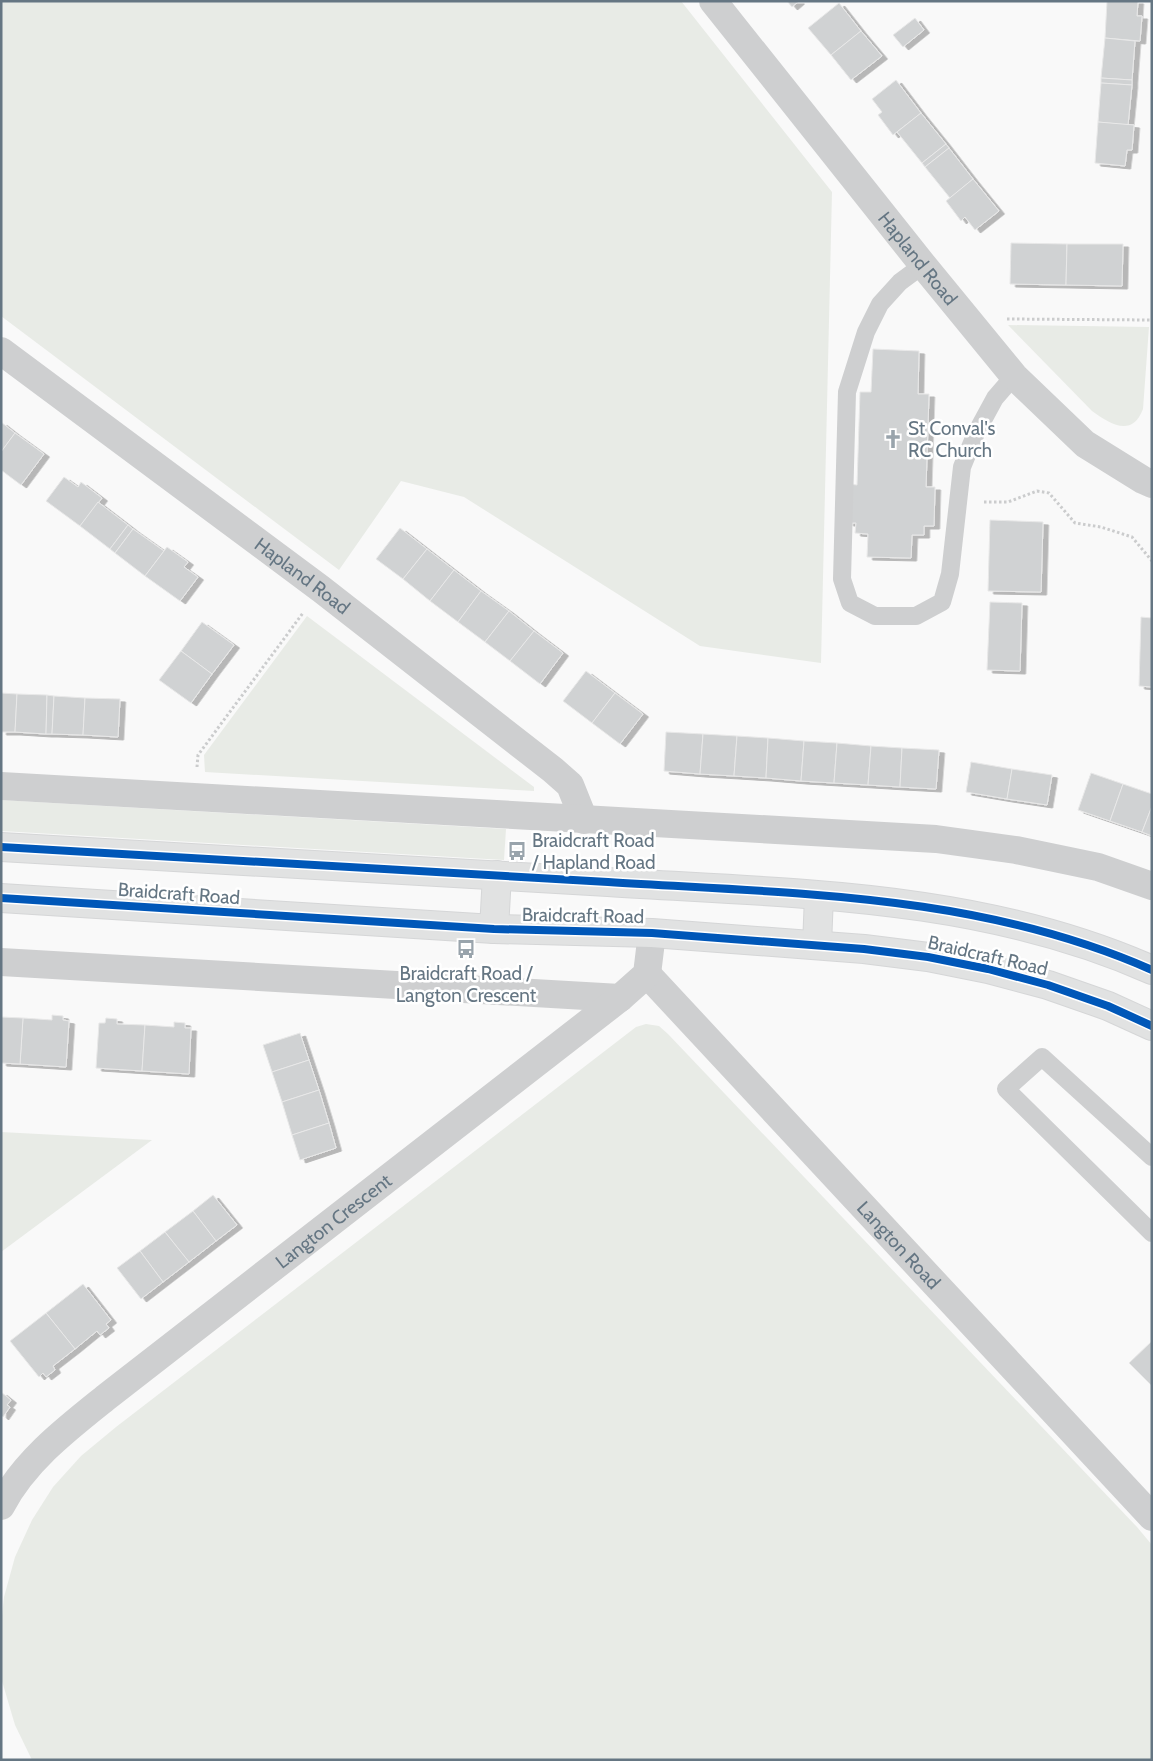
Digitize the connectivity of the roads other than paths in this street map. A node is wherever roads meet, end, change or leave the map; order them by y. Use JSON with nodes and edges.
{"nodes":[{"id":1,"x":714,"y":1,"type":"edge"},
{"id":2,"x":922,"y":265,"type":"junction"},
{"id":3,"x":1,"y":350,"type":"edge"},
{"id":4,"x":1014,"y":376,"type":"junction"},
{"id":5,"x":1149,"y":476,"type":"edge"},
{"id":6,"x":1,"y":786,"type":"edge"},
{"id":7,"x":584,"y":820,"type":"junction"},
{"id":8,"x":1,"y":847,"type":"edge"},
{"id":9,"x":497,"y":875,"type":"junction"},
{"id":10,"x":1152,"y":886,"type":"edge"},
{"id":11,"x":819,"y":896,"type":"junction"},
{"id":12,"x":1,"y":898,"type":"edge"},
{"id":13,"x":494,"y":929,"type":"junction"},
{"id":14,"x":652,"y":932,"type":"junction"},
{"id":15,"x":817,"y":946,"type":"junction"},
{"id":16,"x":1,"y":962,"type":"edge"},
{"id":17,"x":1152,"y":970,"type":"edge"},
{"id":18,"x":647,"y":974,"type":"junction"},
{"id":19,"x":620,"y":998,"type":"junction"},
{"id":20,"x":1152,"y":1026,"type":"edge"},
{"id":21,"x":1152,"y":1157,"type":"edge"},
{"id":22,"x":1152,"y":1233,"type":"edge"},
{"id":23,"x":1,"y":1506,"type":"edge"},
{"id":24,"x":1152,"y":1517,"type":"edge"}],
"edges":[{"from":1,"to":2,"type":"street","name":"Hapland Road"},
{"from":2,"to":4,"type":"street","name":"Hapland Road"},
{"from":2,"to":4,"type":"lane"},
{"from":3,"to":7,"type":"street","name":"Hapland Road"},
{"from":4,"to":5,"type":"street","name":"Hapland Road"},
{"from":6,"to":7,"type":"street"},
{"from":7,"to":10,"type":"street"},
{"from":8,"to":9,"type":"street","name":"Braidcraft Road"},
{"from":9,"to":11,"type":"street","name":"Braidcraft Road"},
{"from":9,"to":13,"type":"street"},
{"from":11,"to":15,"type":"street"},
{"from":11,"to":17,"type":"street","name":"Braidcraft Road"},
{"from":12,"to":13,"type":"street","name":"Braidcraft Road"},
{"from":13,"to":14,"type":"street","name":"Braidcraft Road"},
{"from":14,"to":15,"type":"street","name":"Braidcraft Road"},
{"from":14,"to":18,"type":"street"},
{"from":15,"to":20,"type":"street","name":"Braidcraft Road"},
{"from":16,"to":19,"type":"street"},
{"from":18,"to":19,"type":"street","name":"Langton Crescent"},
{"from":18,"to":24,"type":"street","name":"Langton Road"},
{"from":19,"to":23,"type":"street","name":"Langton Crescent"},
{"from":21,"to":22,"type":"lane"}]}
